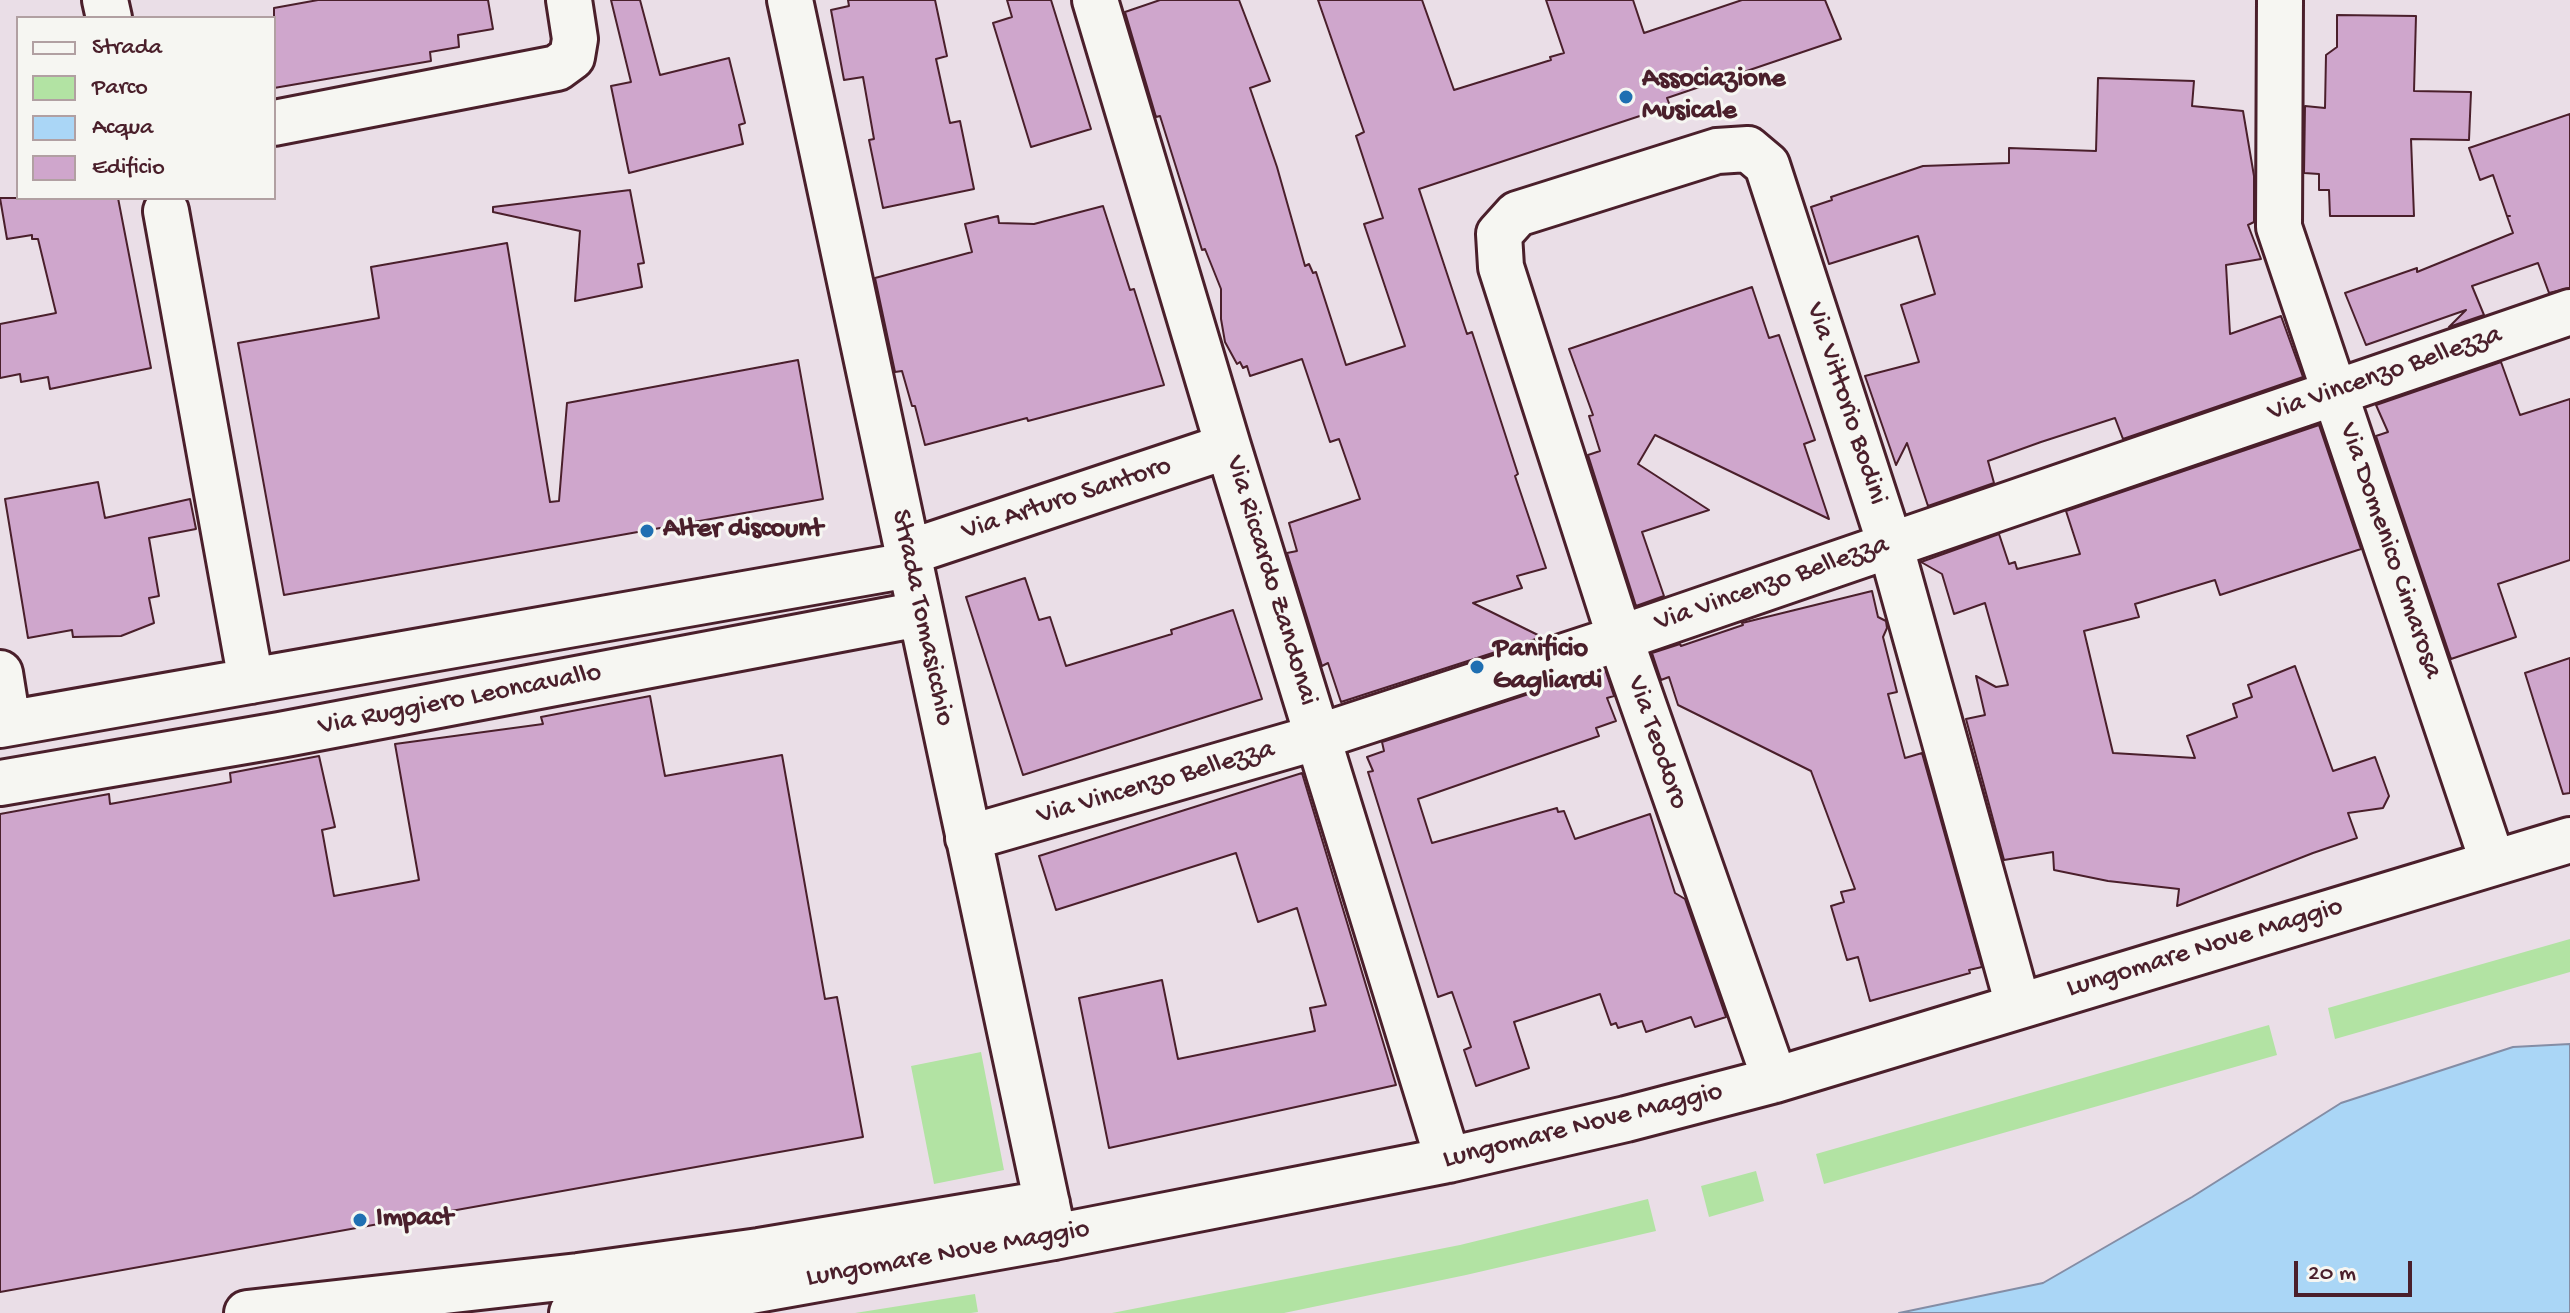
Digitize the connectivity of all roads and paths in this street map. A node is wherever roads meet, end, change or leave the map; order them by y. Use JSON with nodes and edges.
{"nodes":[{"id":1,"x":569,"y":0,"type":"edge"},
{"id":2,"x":790,"y":0,"type":"edge"},
{"id":3,"x":1095,"y":0,"type":"edge"},
{"id":4,"x":2280,"y":0,"type":"edge"},
{"id":5,"x":276,"y":123,"type":"edge"},
{"id":6,"x":166,"y":211,"type":"dead end"},
{"id":7,"x":1501,"y":267,"type":"joint"},
{"id":8,"x":2570,"y":312,"type":"edge"},
{"id":9,"x":2335,"y":392,"type":"junction"},
{"id":10,"x":1228,"y":446,"type":"junction"},
{"id":11,"x":1890,"y":544,"type":"junction"},
{"id":12,"x":908,"y":559,"type":"junction"},
{"id":13,"x":920,"y":614,"type":"junction"},
{"id":14,"x":1620,"y":638,"type":"junction"},
{"id":15,"x":0,"y":673,"type":"edge"},
{"id":16,"x":251,"y":681,"type":"junction"},
{"id":17,"x":4,"y":724,"type":"edge"},
{"id":18,"x":1318,"y":737,"type":"junction"},
{"id":19,"x":0,"y":783,"type":"edge"},
{"id":20,"x":968,"y":838,"type":"junction"},
{"id":21,"x":2570,"y":840,"type":"edge"},
{"id":22,"x":2493,"y":863,"type":"junction"},
{"id":23,"x":2018,"y":1005,"type":"junction"},
{"id":24,"x":1775,"y":1080,"type":"junction"},
{"id":25,"x":1448,"y":1160,"type":"junction"},
{"id":26,"x":1050,"y":1220,"type":"junction"},
{"id":27,"x":247,"y":1313,"type":"edge"},
{"id":28,"x":572,"y":1313,"type":"edge"}],
"edges":[{"from":1,"to":5,"type":"street"},
{"from":2,"to":12,"type":"street","name":"Strada Tomasicchio"},
{"from":3,"to":10,"type":"street","name":"Via Riccardo Zandonai"},
{"from":4,"to":9,"type":"street","name":"Via Domenico Cimarosa"},
{"from":6,"to":16,"type":"street"},
{"from":7,"to":11,"type":"street","name":"Via Vittorio Bodini"},
{"from":7,"to":14,"type":"street","name":"Via Teodoro"},
{"from":8,"to":9,"type":"street","name":"Via Vincenzo Bellezza"},
{"from":9,"to":11,"type":"street","name":"Via Vincenzo Bellezza"},
{"from":9,"to":22,"type":"street","name":"Via Domenico Cimarosa"},
{"from":10,"to":12,"type":"street","name":"Via Arturo Santoro"},
{"from":10,"to":18,"type":"street","name":"Via Riccardo Zandonai"},
{"from":11,"to":14,"type":"street","name":"Via Vincenzo Bellezza"},
{"from":11,"to":23,"type":"street","name":"Via Vittorio Bodini"},
{"from":12,"to":13,"type":"street","name":"Strada Tomasicchio"},
{"from":12,"to":16,"type":"street","name":"Via Ruggiero Leoncavallo"},
{"from":13,"to":19,"type":"street","name":"Via Ruggiero Leoncavallo"},
{"from":13,"to":20,"type":"street","name":"Strada Tomasicchio"},
{"from":14,"to":18,"type":"street","name":"Via Vincenzo Bellezza"},
{"from":14,"to":24,"type":"street","name":"Via Teodoro"},
{"from":15,"to":17,"type":"street"},
{"from":16,"to":17,"type":"street","name":"Via Ruggiero Leoncavallo"},
{"from":18,"to":20,"type":"street","name":"Via Vincenzo Bellezza"},
{"from":18,"to":25,"type":"street","name":"Via Riccardo Zandonai"},
{"from":20,"to":26,"type":"street","name":"Strada Tomasicchio"},
{"from":21,"to":22,"type":"street","name":"Lungomare Nove Maggio"},
{"from":22,"to":23,"type":"street","name":"Lungomare Nove Maggio"},
{"from":23,"to":24,"type":"street","name":"Lungomare Nove Maggio"},
{"from":24,"to":25,"type":"street","name":"Lungomare Nove Maggio"},
{"from":25,"to":26,"type":"street","name":"Lungomare Nove Maggio"},
{"from":26,"to":27,"type":"street","name":"Lungomare Nove Maggio"},
{"from":26,"to":28,"type":"street","name":"Lungomare Nove Maggio"}]}
